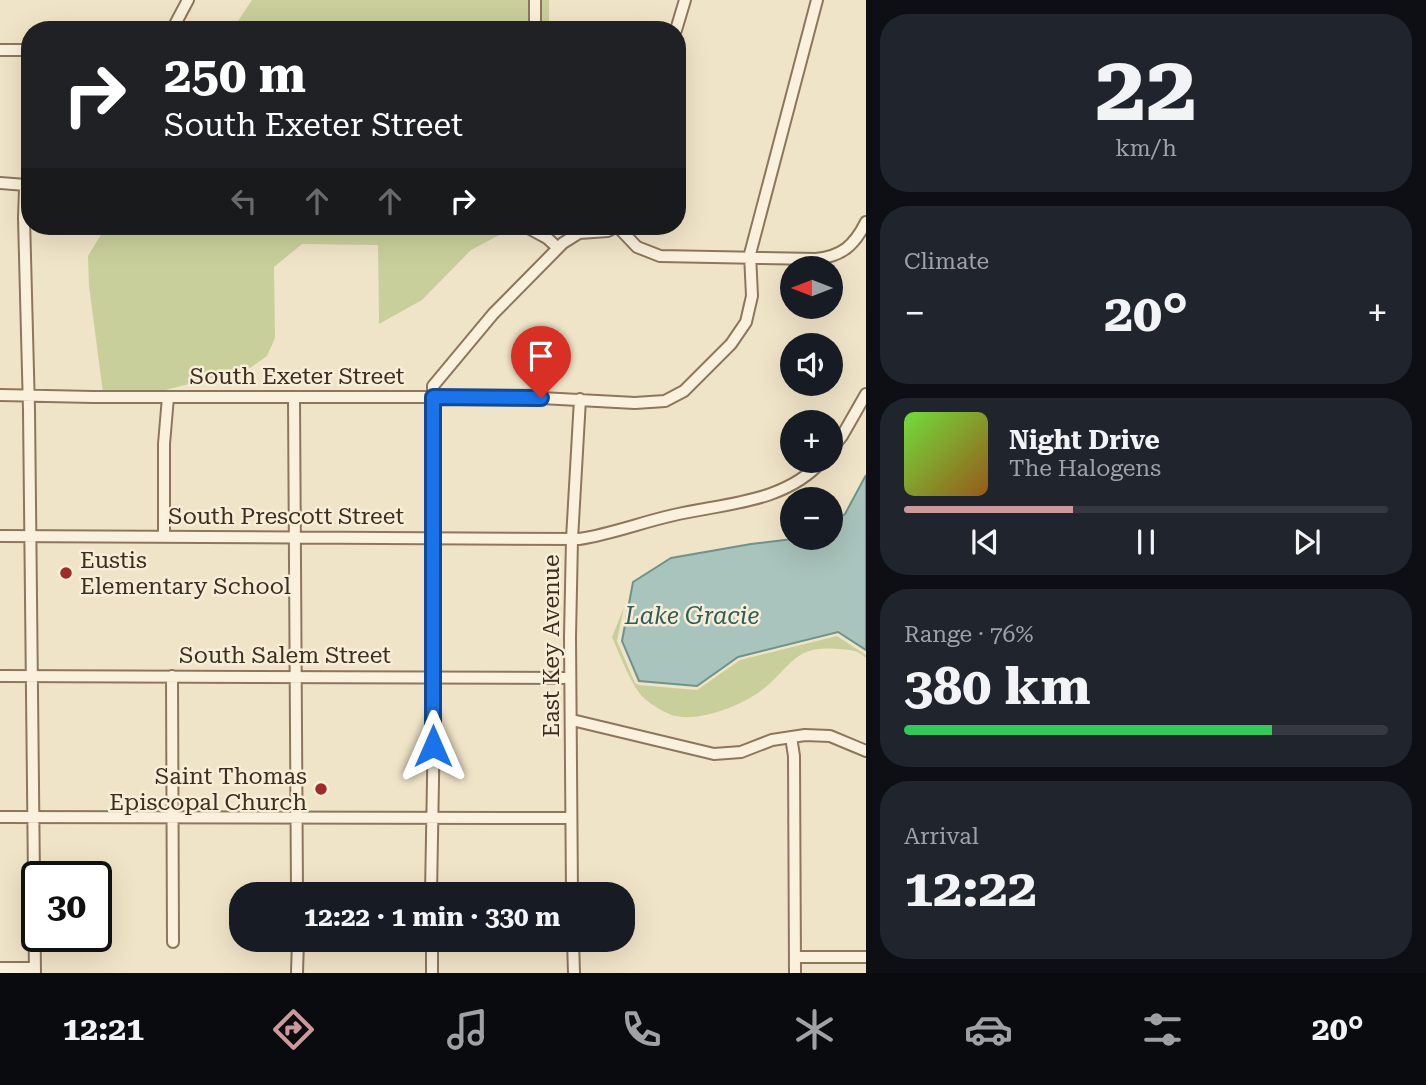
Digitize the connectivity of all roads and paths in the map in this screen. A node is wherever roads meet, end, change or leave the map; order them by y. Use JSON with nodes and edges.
{"nodes":[{"id":1,"x":188,"y":0,"type":"edge"},
{"id":2,"x":535,"y":0,"type":"edge"},
{"id":3,"x":685,"y":0,"type":"edge"},
{"id":4,"x":817,"y":0,"type":"edge"},
{"id":5,"x":177,"y":21,"type":"edge"},
{"id":6,"x":535,"y":21,"type":"edge"},
{"id":7,"x":679,"y":21,"type":"edge"},
{"id":8,"x":0,"y":50,"type":"edge"},
{"id":9,"x":21,"y":50,"type":"edge"},
{"id":10,"x":21,"y":182,"type":"edge"},
{"id":11,"x":0,"y":183,"type":"edge"},
{"id":12,"x":866,"y":222,"type":"edge"},
{"id":13,"x":24,"y":235,"type":"edge"},
{"id":14,"x":542,"y":235,"type":"edge"},
{"id":15,"x":576,"y":235,"type":"edge"},
{"id":16,"x":626,"y":235,"type":"edge"},
{"id":17,"x":558,"y":248,"type":"junction"},
{"id":18,"x":750,"y":257,"type":"junction"},
{"id":19,"x":866,"y":394,"type":"edge"},
{"id":20,"x":0,"y":395,"type":"edge"},
{"id":21,"x":29,"y":396,"type":"junction"},
{"id":22,"x":168,"y":397,"type":"junction"},
{"id":23,"x":433,"y":397,"type":"junction"},
{"id":24,"x":294,"y":398,"type":"junction"},
{"id":25,"x":580,"y":399,"type":"junction"},
{"id":26,"x":843,"y":434,"type":"edge"},
{"id":27,"x":810,"y":473,"type":"edge"},
{"id":28,"x":0,"y":536,"type":"edge"},
{"id":29,"x":31,"y":537,"type":"junction"},
{"id":30,"x":164,"y":537,"type":"junction"},
{"id":31,"x":295,"y":537,"type":"junction"},
{"id":32,"x":434,"y":537,"type":"junction"},
{"id":33,"x":572,"y":539,"type":"junction"},
{"id":34,"x":172,"y":676,"type":"junction"},
{"id":35,"x":296,"y":676,"type":"junction"},
{"id":36,"x":0,"y":677,"type":"edge"},
{"id":37,"x":31,"y":677,"type":"junction"},
{"id":38,"x":433,"y":677,"type":"junction"},
{"id":39,"x":570,"y":678,"type":"junction"},
{"id":40,"x":572,"y":720,"type":"junction"},
{"id":41,"x":792,"y":737,"type":"junction"},
{"id":42,"x":866,"y":751,"type":"edge"},
{"id":43,"x":0,"y":817,"type":"edge"},
{"id":44,"x":34,"y":817,"type":"junction"},
{"id":45,"x":297,"y":817,"type":"junction"},
{"id":46,"x":433,"y":817,"type":"junction"},
{"id":47,"x":173,"y":818,"type":"junction"},
{"id":48,"x":571,"y":818,"type":"junction"},
{"id":49,"x":297,"y":882,"type":"edge"},
{"id":50,"x":431,"y":882,"type":"edge"},
{"id":51,"x":572,"y":882,"type":"edge"},
{"id":52,"x":173,"y":942,"type":"dead end"},
{"id":53,"x":298,"y":952,"type":"edge"},
{"id":54,"x":432,"y":952,"type":"edge"},
{"id":55,"x":573,"y":952,"type":"edge"},
{"id":56,"x":796,"y":957,"type":"junction"},
{"id":57,"x":866,"y":957,"type":"edge"},
{"id":58,"x":0,"y":968,"type":"edge"},
{"id":59,"x":35,"y":970,"type":"edge"},
{"id":60,"x":298,"y":973,"type":"edge"},
{"id":61,"x":432,"y":973,"type":"edge"},
{"id":62,"x":574,"y":973,"type":"edge"},
{"id":63,"x":795,"y":973,"type":"edge"}],
"edges":[{"from":1,"to":5,"type":"street"},
{"from":2,"to":6,"type":"street"},
{"from":3,"to":7,"type":"street"},
{"from":4,"to":18,"type":"street","name":"South Exeter Street"},
{"from":8,"to":9,"type":"street"},
{"from":10,"to":11,"type":"street"},
{"from":12,"to":18,"type":"street"},
{"from":13,"to":21,"type":"street"},
{"from":14,"to":17,"type":"street"},
{"from":15,"to":17,"type":"street"},
{"from":16,"to":18,"type":"street"},
{"from":17,"to":23,"type":"street"},
{"from":18,"to":25,"type":"street","name":"South Exeter Street"},
{"from":19,"to":26,"type":"street"},
{"from":20,"to":21,"type":"street","name":"South Exeter Street"},
{"from":21,"to":22,"type":"street","name":"South Exeter Street"},
{"from":21,"to":29,"type":"street"},
{"from":22,"to":24,"type":"street","name":"South Exeter Street"},
{"from":22,"to":30,"type":"street"},
{"from":23,"to":24,"type":"street","name":"South Exeter Street"},
{"from":23,"to":25,"type":"street","name":"South Exeter Street"},
{"from":23,"to":32,"type":"street"},
{"from":24,"to":31,"type":"street"},
{"from":25,"to":33,"type":"street","name":"East Key Avenue"},
{"from":27,"to":33,"type":"street","name":"South Prescott Street"},
{"from":28,"to":29,"type":"street","name":"South Prescott Street"},
{"from":29,"to":30,"type":"street","name":"South Prescott Street"},
{"from":29,"to":37,"type":"street"},
{"from":30,"to":31,"type":"street","name":"South Prescott Street"},
{"from":31,"to":32,"type":"street","name":"South Prescott Street"},
{"from":31,"to":35,"type":"street"},
{"from":32,"to":33,"type":"street","name":"South Prescott Street"},
{"from":32,"to":38,"type":"street"},
{"from":33,"to":39,"type":"street","name":"East Key Avenue"},
{"from":34,"to":35,"type":"street","name":"South Salem Street"},
{"from":34,"to":37,"type":"street","name":"South Salem Street"},
{"from":34,"to":47,"type":"street"},
{"from":35,"to":38,"type":"street","name":"South Salem Street"},
{"from":35,"to":45,"type":"street"},
{"from":36,"to":37,"type":"street","name":"South Salem Street"},
{"from":37,"to":44,"type":"street"},
{"from":38,"to":39,"type":"street","name":"South Salem Street"},
{"from":38,"to":46,"type":"street"},
{"from":39,"to":40,"type":"street","name":"East Key Avenue"},
{"from":40,"to":41,"type":"street"},
{"from":40,"to":48,"type":"street","name":"East Key Avenue"},
{"from":41,"to":42,"type":"street"},
{"from":41,"to":56,"type":"street"},
{"from":43,"to":44,"type":"street"},
{"from":44,"to":47,"type":"street"},
{"from":44,"to":59,"type":"street"},
{"from":45,"to":46,"type":"street"},
{"from":45,"to":47,"type":"street"},
{"from":45,"to":49,"type":"street"},
{"from":46,"to":48,"type":"street"},
{"from":46,"to":50,"type":"street"},
{"from":47,"to":52,"type":"street"},
{"from":48,"to":51,"type":"street","name":"East Key Avenue"},
{"from":53,"to":60,"type":"street"},
{"from":54,"to":61,"type":"street"},
{"from":55,"to":62,"type":"street"},
{"from":56,"to":57,"type":"street"},
{"from":56,"to":63,"type":"street"},
{"from":58,"to":59,"type":"street"}]}
